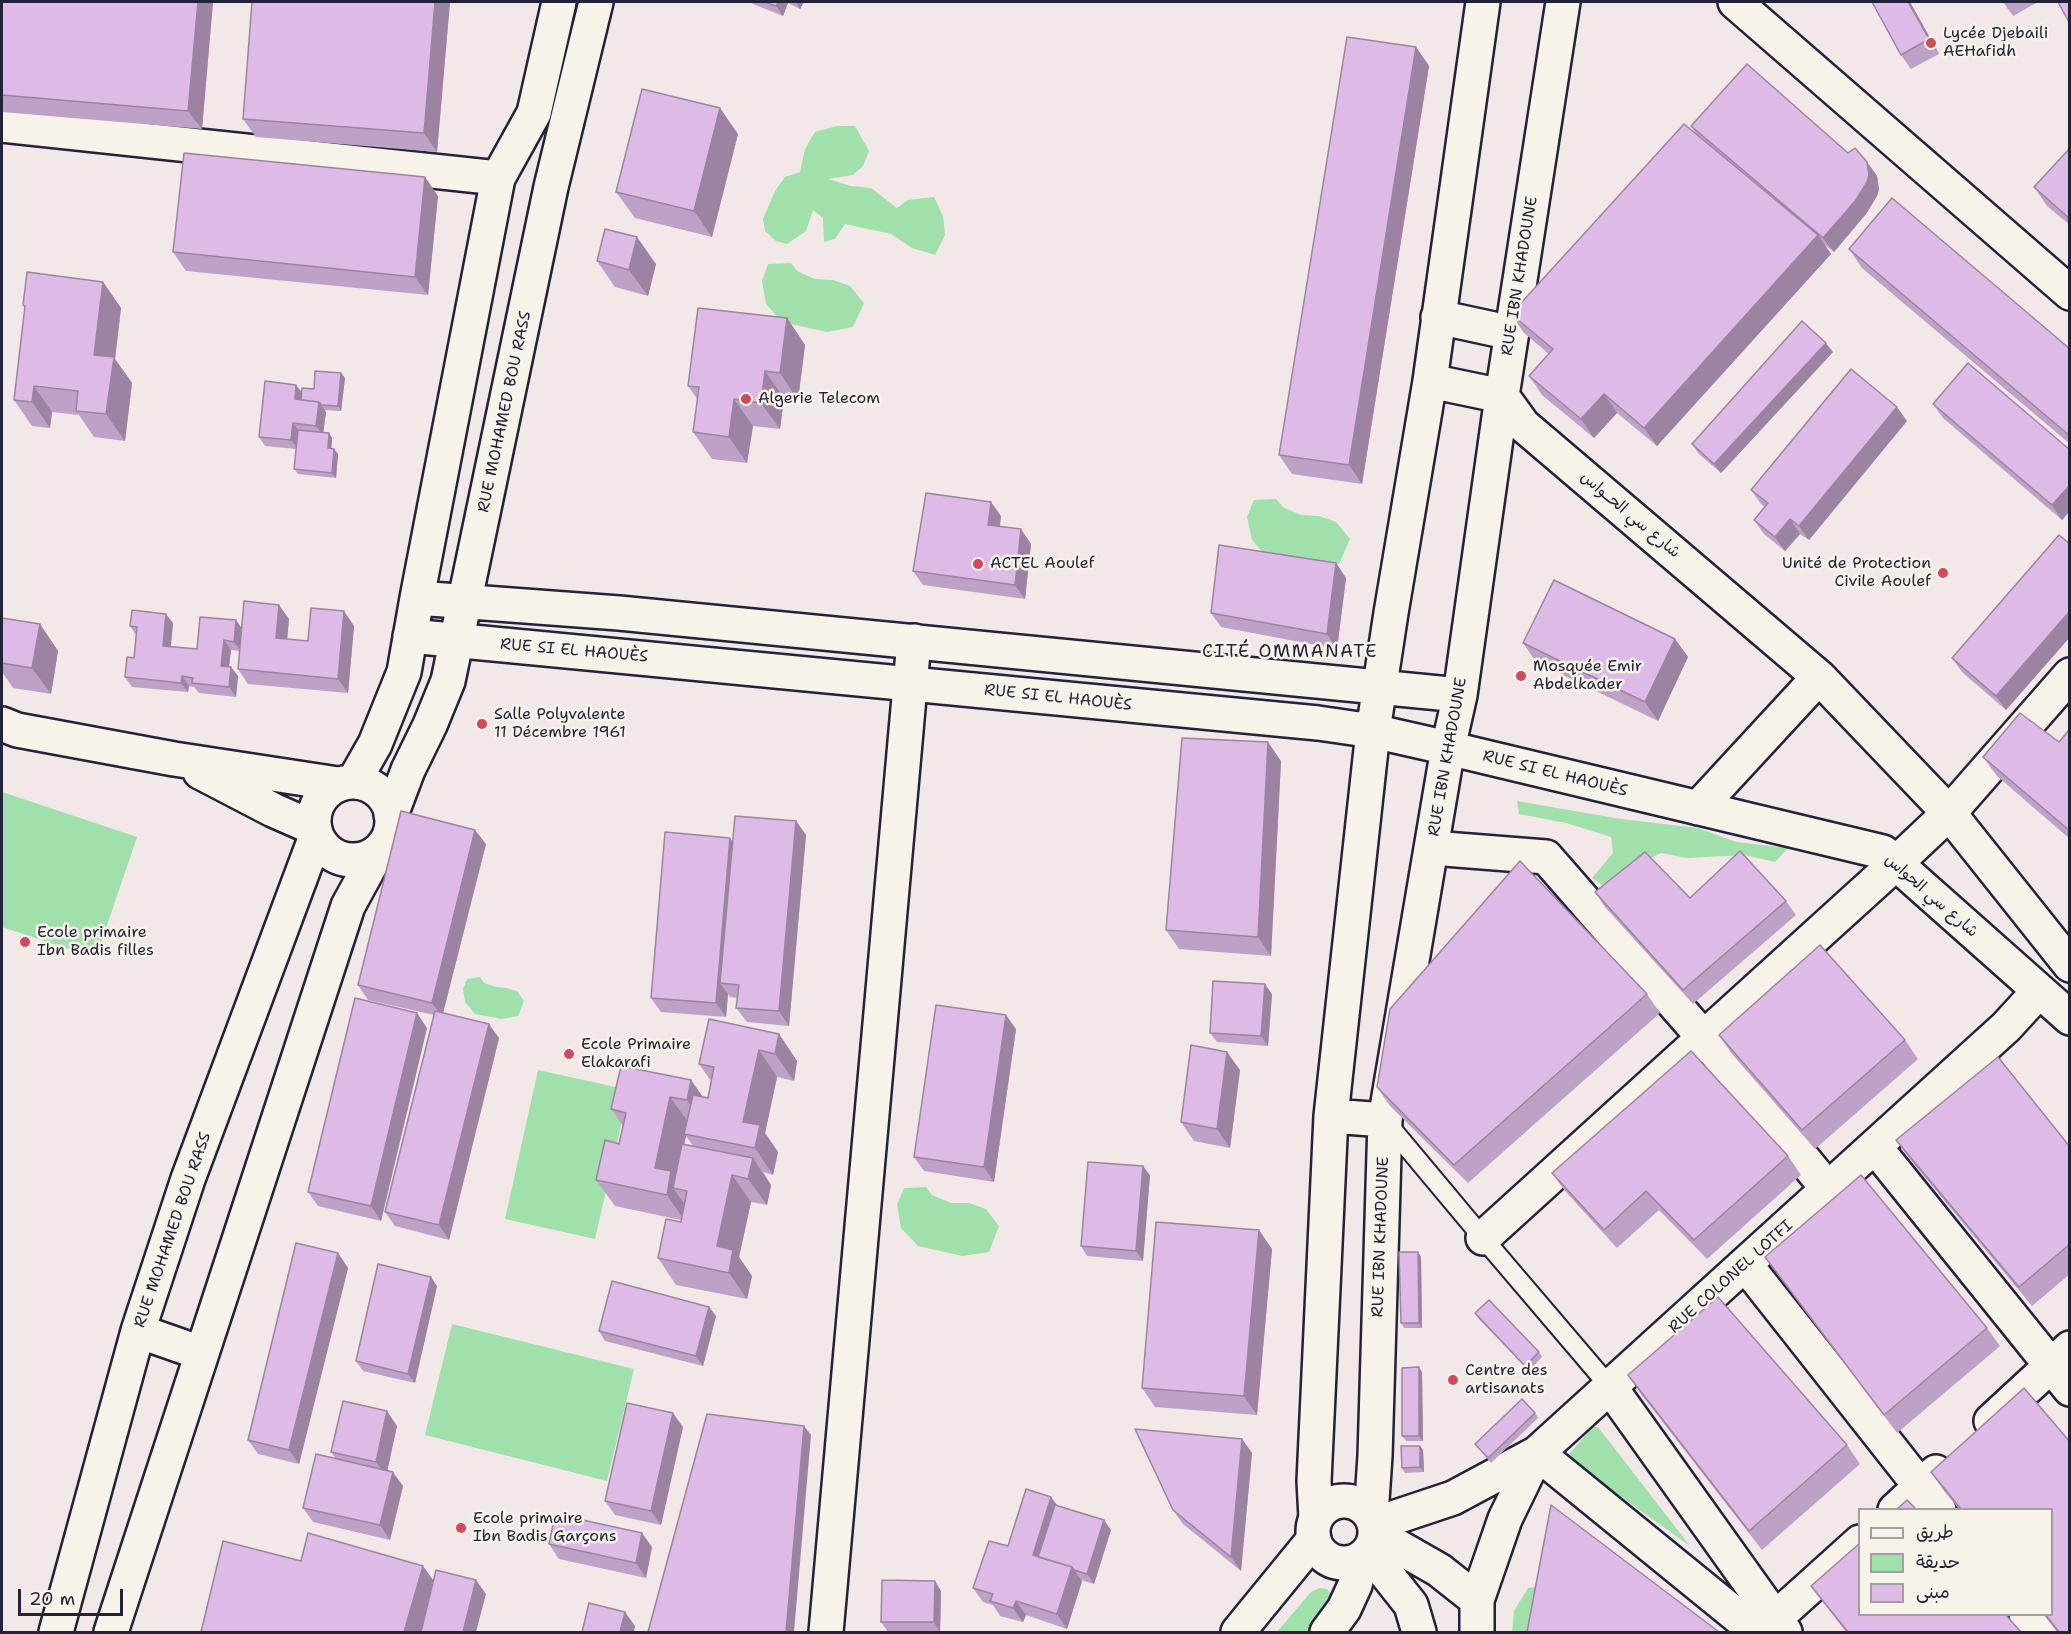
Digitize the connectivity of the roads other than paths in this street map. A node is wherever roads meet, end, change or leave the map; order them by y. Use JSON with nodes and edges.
{"nodes":[{"id":1,"x":559,"y":2,"type":"edge"},
{"id":2,"x":596,"y":2,"type":"edge"},
{"id":3,"x":1484,"y":2,"type":"edge"},
{"id":4,"x":1563,"y":2,"type":"edge"},
{"id":5,"x":1735,"y":2,"type":"edge"},
{"id":6,"x":2,"y":125,"type":"edge"},
{"id":7,"x":498,"y":178,"type":"junction"},
{"id":8,"x":551,"y":187,"type":"junction"},
{"id":9,"x":2070,"y":293,"type":"edge"},
{"id":10,"x":1438,"y":317,"type":"junction"},
{"id":11,"x":1512,"y":333,"type":"junction"},
{"id":12,"x":1430,"y":381,"type":"junction"},
{"id":13,"x":1502,"y":396,"type":"junction"},
{"id":14,"x":417,"y":598,"type":"junction"},
{"id":15,"x":465,"y":601,"type":"junction"},
{"id":16,"x":410,"y":636,"type":"junction"},
{"id":17,"x":458,"y":640,"type":"junction"},
{"id":18,"x":914,"y":641,"type":"junction"},
{"id":19,"x":1040,"y":654,"type":"junction"},
{"id":20,"x":2070,"y":675,"type":"edge"},
{"id":21,"x":1819,"y":677,"type":"junction"},
{"id":22,"x":912,"y":684,"type":"junction"},
{"id":23,"x":1380,"y":686,"type":"junction"},
{"id":24,"x":1460,"y":695,"type":"junction"},
{"id":25,"x":1038,"y":696,"type":"junction"},
{"id":26,"x":2,"y":724,"type":"edge"},
{"id":27,"x":1373,"y":731,"type":"junction"},
{"id":28,"x":1448,"y":748,"type":"junction"},
{"id":29,"x":174,"y":759,"type":"junction"},
{"id":30,"x":346,"y":783,"type":"junction"},
{"id":31,"x":1698,"y":808,"type":"junction"},
{"id":32,"x":1948,"y":813,"type":"junction"},
{"id":33,"x":391,"y":815,"type":"junction"},
{"id":34,"x":315,"y":832,"type":"junction"},
{"id":35,"x":1432,"y":848,"type":"junction"},
{"id":36,"x":378,"y":851,"type":"junction"},
{"id":37,"x":1895,"y":864,"type":"junction"},
{"id":38,"x":2069,"y":964,"type":"edge"},
{"id":39,"x":2039,"y":991,"type":"junction"},
{"id":40,"x":2070,"y":1018,"type":"edge"},
{"id":41,"x":1704,"y":1038,"type":"junction"},
{"id":42,"x":1331,"y":1116,"type":"junction"},
{"id":43,"x":1384,"y":1120,"type":"junction"},
{"id":44,"x":1875,"y":1147,"type":"junction"},
{"id":45,"x":1828,"y":1189,"type":"junction"},
{"id":46,"x":1482,"y":1238,"type":"junction"},
{"id":47,"x":1745,"y":1264,"type":"junction"},
{"id":48,"x":138,"y":1330,"type":"junction"},
{"id":49,"x":201,"y":1353,"type":"junction"},
{"id":50,"x":2063,"y":1368,"type":"edge"},
{"id":51,"x":1610,"y":1387,"type":"junction"},
{"id":52,"x":1537,"y":1453,"type":"junction"},
{"id":53,"x":1930,"y":1498,"type":"edge"},
{"id":54,"x":1898,"y":1508,"type":"edge"},
{"id":55,"x":1315,"y":1529,"type":"junction"},
{"id":56,"x":1370,"y":1537,"type":"junction"},
{"id":57,"x":1858,"y":1544,"type":"edge"},
{"id":58,"x":1404,"y":1595,"type":"junction"},
{"id":59,"x":1477,"y":1600,"type":"junction"},
{"id":60,"x":2028,"y":1616,"type":"edge"},
{"id":61,"x":1336,"y":1621,"type":"edge"},
{"id":62,"x":1769,"y":1629,"type":"edge"},
{"id":63,"x":56,"y":1632,"type":"edge"},
{"id":64,"x":111,"y":1632,"type":"edge"},
{"id":65,"x":826,"y":1632,"type":"edge"},
{"id":66,"x":1238,"y":1632,"type":"edge"},
{"id":67,"x":1419,"y":1632,"type":"edge"},
{"id":68,"x":1477,"y":1632,"type":"edge"},
{"id":69,"x":2041,"y":1632,"type":"edge"}],
"edges":[{"from":1,"to":7,"type":"street"},
{"from":2,"to":8,"type":"street","name":"RUE MOHAMED BOU RASS"},
{"from":3,"to":10,"type":"street"},
{"from":4,"to":11,"type":"street","name":"RUE IBN KHADOUNE"},
{"from":5,"to":9,"type":"street"},
{"from":6,"to":7,"type":"street"},
{"from":7,"to":8,"type":"street"},
{"from":7,"to":14,"type":"street"},
{"from":8,"to":15,"type":"street","name":"RUE MOHAMED BOU RASS"},
{"from":10,"to":11,"type":"street"},
{"from":10,"to":12,"type":"street"},
{"from":11,"to":13,"type":"street","name":"RUE IBN KHADOUNE"},
{"from":12,"to":13,"type":"street"},
{"from":12,"to":23,"type":"street"},
{"from":13,"to":21,"type":"street","name":"شارع سي الحــواس"},
{"from":13,"to":24,"type":"street","name":"RUE IBN KHADOUNE"},
{"from":14,"to":15,"type":"street"},
{"from":14,"to":16,"type":"street"},
{"from":15,"to":17,"type":"street","name":"RUE MOHAMED BOU RASS"},
{"from":15,"to":18,"type":"street"},
{"from":16,"to":17,"type":"street","name":"RUE SI EL HAOUÈS"},
{"from":16,"to":30,"type":"street"},
{"from":17,"to":22,"type":"street","name":"RUE SI EL HAOUÈS"},
{"from":17,"to":33,"type":"street","name":"RUE MOHAMED BOU RASS"},
{"from":18,"to":19,"type":"street"},
{"from":18,"to":22,"type":"street"},
{"from":19,"to":23,"type":"street"},
{"from":19,"to":25,"type":"street"},
{"from":20,"to":32,"type":"street"},
{"from":21,"to":31,"type":"street"},
{"from":21,"to":32,"type":"street"},
{"from":22,"to":25,"type":"street","name":"RUE SI EL HAOUÈS"},
{"from":22,"to":65,"type":"street"},
{"from":23,"to":24,"type":"street"},
{"from":23,"to":27,"type":"street"},
{"from":24,"to":28,"type":"street","name":"RUE IBN KHADOUNE"},
{"from":25,"to":27,"type":"street","name":"RUE SI EL HAOUÈS"},
{"from":26,"to":29,"type":"street"},
{"from":27,"to":28,"type":"street","name":"RUE SI EL HAOUÈS"},
{"from":27,"to":42,"type":"street"},
{"from":28,"to":31,"type":"street","name":"RUE SI EL HAOUÈS"},
{"from":28,"to":35,"type":"street","name":"RUE IBN KHADOUNE"},
{"from":29,"to":30,"type":"street"},
{"from":29,"to":34,"type":"street"},
{"from":30,"to":33,"type":"street"},
{"from":30,"to":34,"type":"street"},
{"from":31,"to":37,"type":"street","name":"شارع سي الحواس"},
{"from":32,"to":37,"type":"street"},
{"from":32,"to":38,"type":"street"},
{"from":33,"to":36,"type":"street"},
{"from":34,"to":36,"type":"street"},
{"from":34,"to":48,"type":"street","name":"RUE MOHAMED BOU RASS"},
{"from":35,"to":41,"type":"street"},
{"from":35,"to":43,"type":"street","name":"RUE IBN KHADOUNE"},
{"from":36,"to":49,"type":"street"},
{"from":37,"to":39,"type":"street","name":"شارع سي الحواس"},
{"from":37,"to":41,"type":"street"},
{"from":38,"to":39,"type":"street","name":"RUE COLONEL LOTFI"},
{"from":39,"to":40,"type":"street","name":"شارع سي الحواس"},
{"from":39,"to":44,"type":"street","name":"RUE COLONEL LOTFI"},
{"from":41,"to":45,"type":"street"},
{"from":41,"to":46,"type":"street"},
{"from":42,"to":43,"type":"street"},
{"from":42,"to":55,"type":"street"},
{"from":43,"to":46,"type":"lane"},
{"from":43,"to":56,"type":"street","name":"RUE IBN KHADOUNE"},
{"from":44,"to":45,"type":"street","name":"RUE COLONEL LOTFI"},
{"from":44,"to":50,"type":"street"},
{"from":45,"to":47,"type":"street","name":"RUE COLONEL LOTFI"},
{"from":46,"to":51,"type":"lane"},
{"from":47,"to":51,"type":"street","name":"RUE COLONEL LOTFI"},
{"from":47,"to":53,"type":"street"},
{"from":48,"to":49,"type":"street"},
{"from":48,"to":63,"type":"street","name":"RUE MOHAMED BOU RASS"},
{"from":49,"to":64,"type":"street"},
{"from":50,"to":53,"type":"street"},
{"from":51,"to":52,"type":"street","name":"RUE COLONEL LOTFI"},
{"from":51,"to":62,"type":"street"},
{"from":52,"to":56,"type":"street"},
{"from":52,"to":59,"type":"street","name":"RUE COLONEL LOTFI"},
{"from":52,"to":62,"type":"street"},
{"from":53,"to":54,"type":"street"},
{"from":55,"to":56,"type":"street"},
{"from":55,"to":56,"type":"street"},
{"from":55,"to":66,"type":"street"},
{"from":56,"to":58,"type":"street"},
{"from":56,"to":59,"type":"street"},
{"from":56,"to":61,"type":"street","name":"RUE IBN KHADOUNE"},
{"from":57,"to":62,"type":"street"},
{"from":58,"to":61,"type":"street"},
{"from":58,"to":67,"type":"street"},
{"from":59,"to":68,"type":"street","name":"RUE COLONEL LOTFI"},
{"from":60,"to":69,"type":"street"}]}
